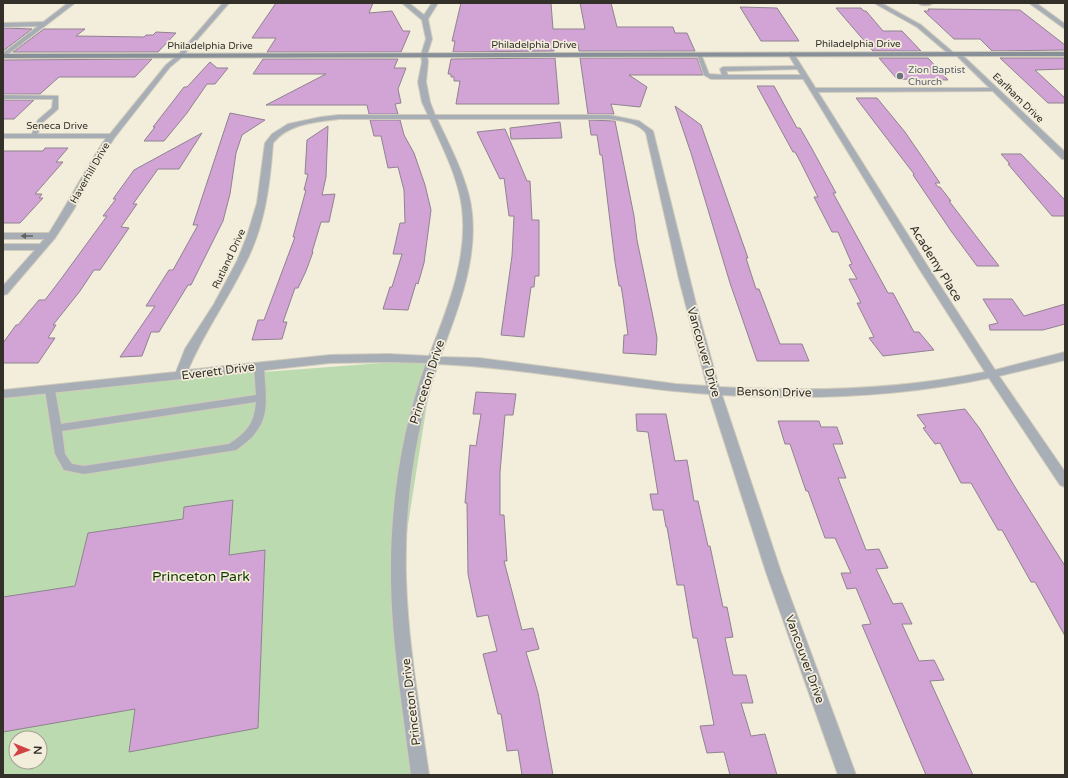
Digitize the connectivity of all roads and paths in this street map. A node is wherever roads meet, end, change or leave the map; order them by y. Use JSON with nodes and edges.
{"nodes":[{"id":1,"x":72,"y":3,"type":"edge"},
{"id":2,"x":226,"y":3,"type":"edge"},
{"id":3,"x":405,"y":3,"type":"edge"},
{"id":4,"x":435,"y":3,"type":"edge"},
{"id":5,"x":877,"y":3,"type":"edge"},
{"id":6,"x":921,"y":3,"type":"edge"},
{"id":7,"x":930,"y":3,"type":"edge"},
{"id":8,"x":1032,"y":3,"type":"edge"},
{"id":9,"x":425,"y":19,"type":"junction"},
{"id":10,"x":3,"y":24,"type":"edge"},
{"id":11,"x":44,"y":24,"type":"junction"},
{"id":12,"x":1065,"y":27,"type":"edge"},
{"id":13,"x":699,"y":54,"type":"junction"},
{"id":14,"x":791,"y":54,"type":"junction"},
{"id":15,"x":955,"y":54,"type":"junction"},
{"id":16,"x":1065,"y":54,"type":"edge"},
{"id":17,"x":424,"y":55,"type":"junction"},
{"id":18,"x":3,"y":56,"type":"edge"},
{"id":19,"x":180,"y":56,"type":"junction"},
{"id":20,"x":799,"y":68,"type":"junction"},
{"id":21,"x":726,"y":77,"type":"junction"},
{"id":22,"x":805,"y":77,"type":"junction"},
{"id":23,"x":813,"y":90,"type":"junction"},
{"id":24,"x":995,"y":90,"type":"junction"},
{"id":25,"x":3,"y":97,"type":"edge"},
{"id":26,"x":432,"y":117,"type":"junction"},
{"id":27,"x":3,"y":136,"type":"edge"},
{"id":28,"x":34,"y":136,"type":"junction"},
{"id":29,"x":112,"y":136,"type":"junction"},
{"id":30,"x":1065,"y":157,"type":"edge"},
{"id":31,"x":3,"y":236,"type":"edge"},
{"id":32,"x":52,"y":236,"type":"junction"},
{"id":33,"x":3,"y":247,"type":"edge"},
{"id":34,"x":42,"y":247,"type":"junction"},
{"id":35,"x":3,"y":292,"type":"edge"},
{"id":36,"x":1065,"y":356,"type":"edge"},
{"id":37,"x":434,"y":359,"type":"junction"},
{"id":38,"x":259,"y":366,"type":"junction"},
{"id":39,"x":991,"y":374,"type":"junction"},
{"id":40,"x":180,"y":375,"type":"junction"},
{"id":41,"x":50,"y":390,"type":"junction"},
{"id":42,"x":715,"y":390,"type":"junction"},
{"id":43,"x":3,"y":394,"type":"edge"},
{"id":44,"x":260,"y":398,"type":"junction"},
{"id":45,"x":56,"y":428,"type":"junction"},
{"id":46,"x":1065,"y":482,"type":"edge"},
{"id":47,"x":420,"y":775,"type":"edge"},
{"id":48,"x":847,"y":775,"type":"edge"}],
"edges":[{"from":1,"to":11,"type":"street"},
{"from":2,"to":19,"type":"street","name":"Haverhill Drive"},
{"from":3,"to":9,"type":"street"},
{"from":4,"to":9,"type":"street"},
{"from":5,"to":15,"type":"street","name":"Earlham Drive"},
{"from":6,"to":7,"type":"street"},
{"from":8,"to":12,"type":"street"},
{"from":9,"to":17,"type":"street","name":"Princeton Drive"},
{"from":10,"to":11,"type":"lane"},
{"from":11,"to":18,"type":"street"},
{"from":13,"to":14,"type":"main road","name":"Philadelphia Drive"},
{"from":13,"to":17,"type":"main road","name":"Philadelphia Drive"},
{"from":13,"to":21,"type":"lane"},
{"from":14,"to":15,"type":"main road","name":"Philadelphia Drive"},
{"from":14,"to":20,"type":"street","name":"Academy Place"},
{"from":15,"to":16,"type":"main road","name":"Philadelphia Drive"},
{"from":15,"to":24,"type":"street","name":"Earlham Drive"},
{"from":17,"to":19,"type":"main road","name":"Philadelphia Drive"},
{"from":17,"to":26,"type":"street","name":"Princeton Drive"},
{"from":18,"to":19,"type":"main road","name":"Philadelphia Drive"},
{"from":19,"to":29,"type":"street","name":"Haverhill Drive"},
{"from":20,"to":21,"type":"lane"},
{"from":20,"to":22,"type":"street","name":"Academy Place"},
{"from":21,"to":22,"type":"lane"},
{"from":22,"to":23,"type":"street","name":"Academy Place"},
{"from":23,"to":24,"type":"lane"},
{"from":23,"to":39,"type":"street","name":"Academy Place"},
{"from":24,"to":30,"type":"street","name":"Earlham Drive"},
{"from":25,"to":28,"type":"lane"},
{"from":26,"to":37,"type":"street","name":"Princeton Drive"},
{"from":26,"to":40,"type":"street","name":"Rutland Drive"},
{"from":26,"to":42,"type":"street","name":"Vancouver Drive"},
{"from":27,"to":28,"type":"street","name":"Seneca Drive"},
{"from":28,"to":29,"type":"street","name":"Seneca Drive"},
{"from":29,"to":32,"type":"street","name":"Haverhill Drive"},
{"from":32,"to":31,"type":"street","one_way":true},
{"from":32,"to":34,"type":"street","name":"Haverhill Drive"},
{"from":33,"to":34,"type":"street"},
{"from":34,"to":35,"type":"street","name":"Haverhill Drive"},
{"from":36,"to":39,"type":"street","name":"Benson Drive"},
{"from":37,"to":38,"type":"street","name":"Everett Drive"},
{"from":37,"to":42,"type":"street","name":"Benson Drive"},
{"from":37,"to":47,"type":"street","name":"Princeton Drive"},
{"from":38,"to":40,"type":"street","name":"Everett Drive"},
{"from":38,"to":44,"type":"lane"},
{"from":39,"to":42,"type":"street","name":"Benson Drive"},
{"from":39,"to":46,"type":"street","name":"Academy Place"},
{"from":40,"to":41,"type":"street","name":"Everett Drive"},
{"from":41,"to":43,"type":"street","name":"Everett Drive"},
{"from":41,"to":45,"type":"lane"},
{"from":42,"to":48,"type":"street","name":"Vancouver Drive"},
{"from":44,"to":45,"type":"lane"},
{"from":44,"to":45,"type":"lane"}]}
